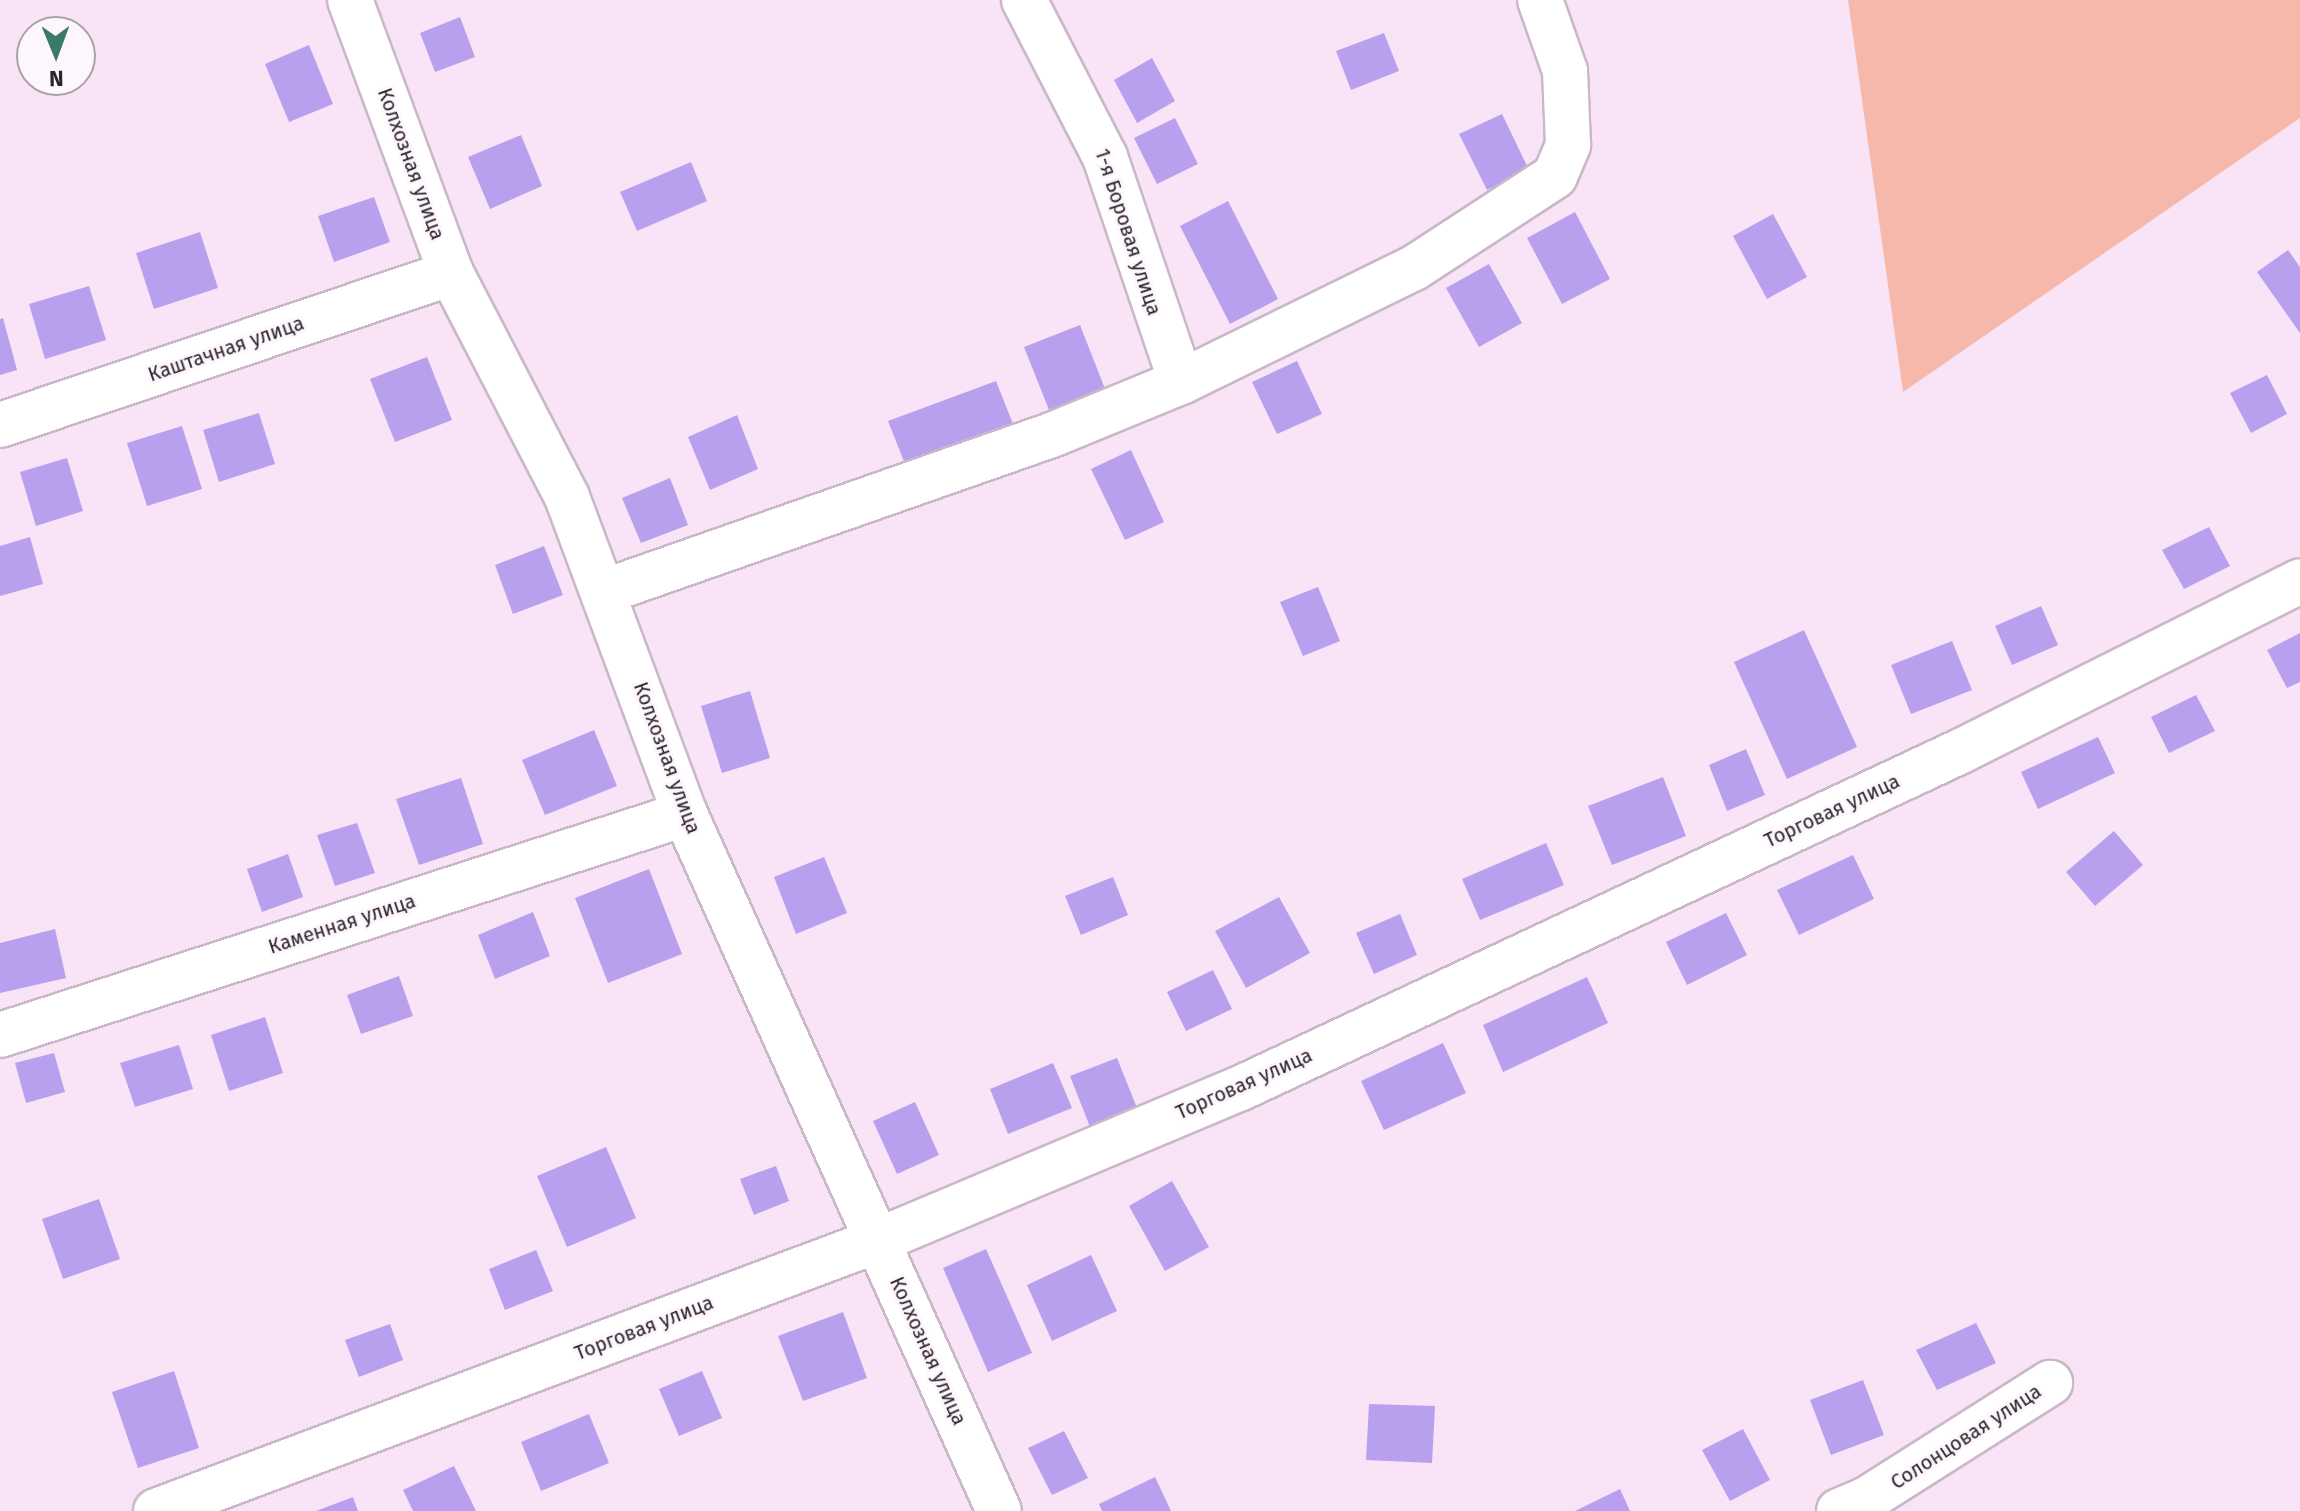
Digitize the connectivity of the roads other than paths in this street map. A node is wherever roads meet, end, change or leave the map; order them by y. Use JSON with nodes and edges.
{"nodes":[{"id":1,"x":350,"y":0,"type":"edge"},
{"id":2,"x":1024,"y":0,"type":"edge"},
{"id":3,"x":1540,"y":0,"type":"edge"},
{"id":4,"x":451,"y":273,"type":"junction"},
{"id":5,"x":1181,"y":382,"type":"junction"},
{"id":6,"x":0,"y":425,"type":"edge"},
{"id":7,"x":2300,"y":581,"type":"edge"},
{"id":8,"x":606,"y":591,"type":"junction"},
{"id":9,"x":685,"y":814,"type":"junction"},
{"id":10,"x":0,"y":1035,"type":"edge"},
{"id":11,"x":879,"y":1240,"type":"junction"},
{"id":12,"x":2050,"y":1383,"type":"dead end"},
{"id":13,"x":156,"y":1511,"type":"edge"},
{"id":14,"x":999,"y":1511,"type":"edge"},
{"id":15,"x":1839,"y":1511,"type":"edge"}],
"edges":[{"from":1,"to":4,"type":"street","name":"Колхозная улица"},
{"from":2,"to":5,"type":"street","name":"1-я Боровая улица"},
{"from":3,"to":5,"type":"street"},
{"from":4,"to":6,"type":"street","name":"Каштачная улица"},
{"from":4,"to":8,"type":"street","name":"Колхозная улица"},
{"from":5,"to":8,"type":"street"},
{"from":7,"to":11,"type":"street","name":"Торговая улица"},
{"from":8,"to":9,"type":"street","name":"Колхозная улица"},
{"from":9,"to":10,"type":"street","name":"Каменная улица"},
{"from":9,"to":11,"type":"street","name":"Колхозная улица"},
{"from":11,"to":13,"type":"street","name":"Торговая улица"},
{"from":11,"to":14,"type":"street","name":"Колхозная улица"},
{"from":12,"to":15,"type":"street","name":"Солонцовая улица"}]}
